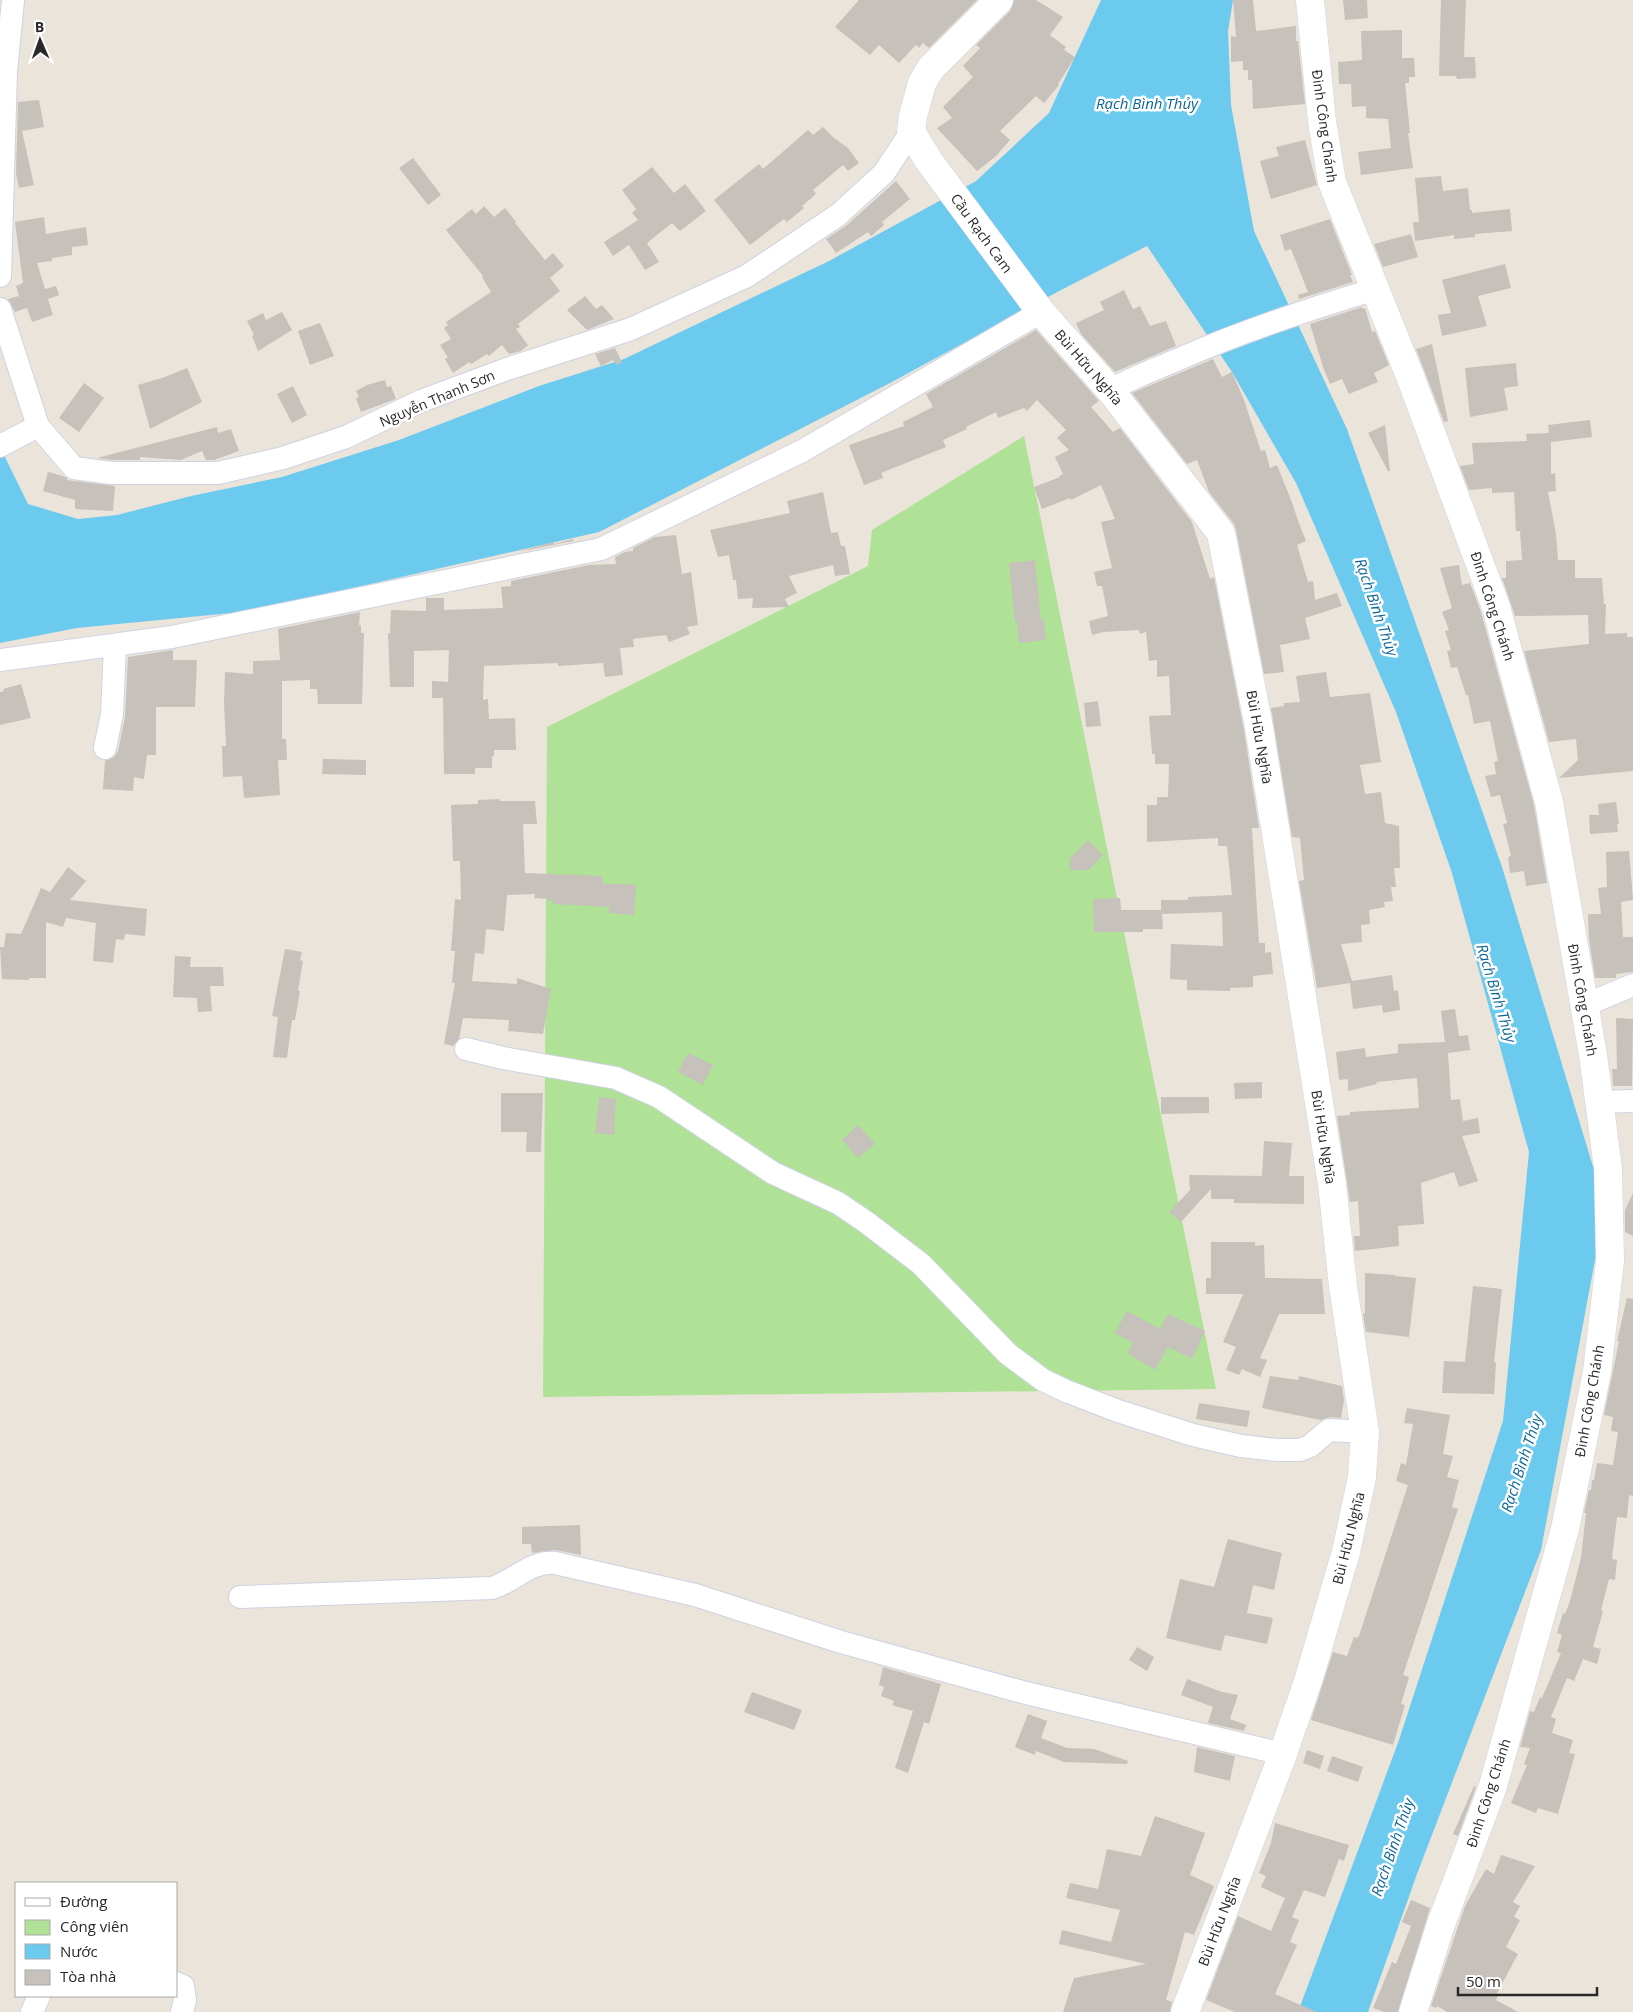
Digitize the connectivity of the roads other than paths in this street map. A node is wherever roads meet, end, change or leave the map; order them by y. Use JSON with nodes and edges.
{"nodes":[{"id":1,"x":13,"y":0,"type":"edge"},
{"id":2,"x":999,"y":0,"type":"edge"},
{"id":3,"x":1310,"y":0,"type":"edge"},
{"id":4,"x":911,"y":132,"type":"junction"},
{"id":5,"x":0,"y":276,"type":"edge"},
{"id":6,"x":1376,"y":289,"type":"junction"},
{"id":7,"x":0,"y":309,"type":"edge"},
{"id":8,"x":1038,"y":309,"type":"junction"},
{"id":9,"x":1110,"y":390,"type":"junction"},
{"id":10,"x":38,"y":426,"type":"junction"},
{"id":11,"x":0,"y":446,"type":"edge"},
{"id":12,"x":115,"y":645,"type":"junction"},
{"id":13,"x":0,"y":660,"type":"edge"},
{"id":14,"x":105,"y":748,"type":"dead end"},
{"id":15,"x":1633,"y":984,"type":"edge"},
{"id":16,"x":1584,"y":1005,"type":"junction"},
{"id":17,"x":466,"y":1049,"type":"dead end"},
{"id":18,"x":1633,"y":1101,"type":"edge"},
{"id":19,"x":1599,"y":1102,"type":"junction"},
{"id":20,"x":1364,"y":1432,"type":"junction"},
{"id":21,"x":240,"y":1597,"type":"dead end"},
{"id":22,"x":1283,"y":1754,"type":"junction"},
{"id":23,"x":178,"y":1984,"type":"edge"},
{"id":24,"x":39,"y":1997,"type":"edge"},
{"id":25,"x":32,"y":2012,"type":"edge"},
{"id":26,"x":182,"y":2012,"type":"edge"},
{"id":27,"x":1185,"y":2012,"type":"edge"},
{"id":28,"x":1413,"y":2012,"type":"edge"}],
"edges":[{"from":1,"to":5,"type":"street"},
{"from":2,"to":4,"type":"main road"},
{"from":3,"to":6,"type":"main road","name":"Đinh Công Chánh"},
{"from":4,"to":8,"type":"main road","name":"Cầu Rạch Cam"},
{"from":4,"to":10,"type":"street","name":"Nguyễn Thanh Sơn"},
{"from":6,"to":9,"type":"street"},
{"from":6,"to":16,"type":"main road","name":"Đinh Công Chánh"},
{"from":7,"to":10,"type":"street","name":"Nguyễn Thanh Sơn"},
{"from":8,"to":9,"type":"main road","name":"Bùi Hữu Nghĩa"},
{"from":8,"to":12,"type":"street"},
{"from":9,"to":20,"type":"main road","name":"Bùi Hữu Nghĩa"},
{"from":10,"to":11,"type":"street"},
{"from":12,"to":13,"type":"street"},
{"from":12,"to":14,"type":"street"},
{"from":15,"to":16,"type":"street"},
{"from":16,"to":19,"type":"main road","name":"Đinh Công Chánh"},
{"from":17,"to":20,"type":"street"},
{"from":18,"to":19,"type":"street"},
{"from":19,"to":28,"type":"main road","name":"Đinh Công Chánh"},
{"from":20,"to":22,"type":"main road","name":"Bùi Hữu Nghĩa"},
{"from":21,"to":22,"type":"street"},
{"from":22,"to":27,"type":"main road","name":"Bùi Hữu Nghĩa"},
{"from":23,"to":26,"type":"street"},
{"from":24,"to":25,"type":"street"}]}
